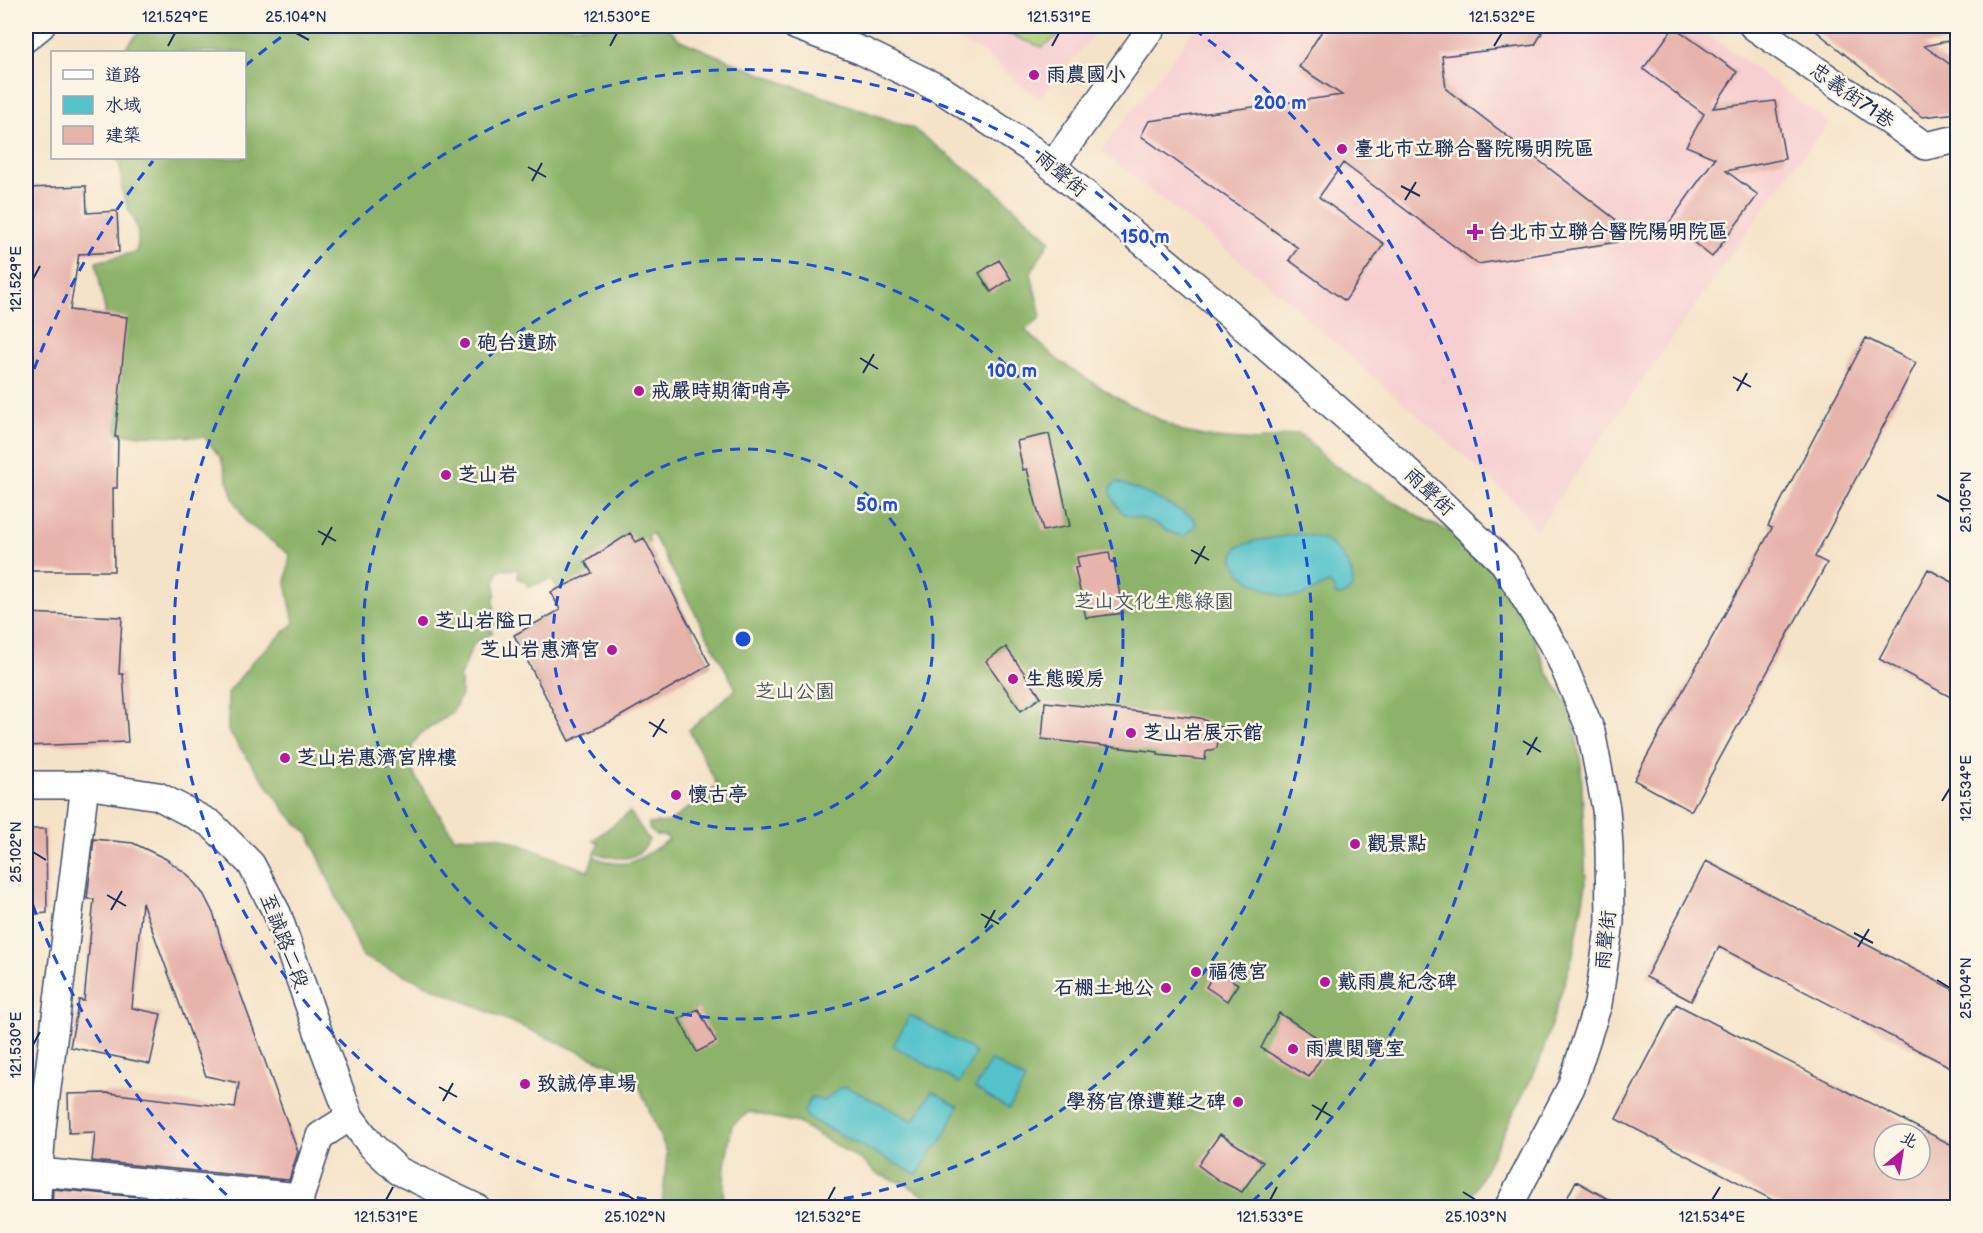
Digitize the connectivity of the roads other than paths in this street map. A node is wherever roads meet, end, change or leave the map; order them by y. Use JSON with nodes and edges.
{"nodes":[{"id":1,"x":41,"y":26,"type":"edge"},
{"id":2,"x":796,"y":26,"type":"edge"},
{"id":3,"x":1153,"y":26,"type":"edge"},
{"id":4,"x":1753,"y":26,"type":"edge"},
{"id":5,"x":26,"y":38,"type":"edge"},
{"id":6,"x":1958,"y":139,"type":"edge"},
{"id":7,"x":1052,"y":166,"type":"junction"},
{"id":8,"x":26,"y":785,"type":"edge"},
{"id":9,"x":85,"y":785,"type":"junction"},
{"id":10,"x":350,"y":1116,"type":"junction"},
{"id":11,"x":39,"y":1172,"type":"junction"},
{"id":12,"x":300,"y":1202,"type":"edge"},
{"id":13,"x":36,"y":1208,"type":"edge"},
{"id":14,"x":477,"y":1208,"type":"edge"},
{"id":15,"x":1508,"y":1208,"type":"edge"}],
"edges":[{"from":1,"to":5,"type":"street"},
{"from":2,"to":7,"type":"street","name":"雨聲街"},
{"from":3,"to":7,"type":"street"},
{"from":4,"to":6,"type":"street","name":"忠義街71巷"},
{"from":7,"to":15,"type":"street","name":"雨聲街"},
{"from":8,"to":9,"type":"street","name":"至誠路二段"},
{"from":9,"to":10,"type":"street","name":"至誠路二段"},
{"from":9,"to":11,"type":"street"},
{"from":10,"to":12,"type":"street"},
{"from":10,"to":14,"type":"street","name":"至誠路二段"},
{"from":11,"to":12,"type":"street"},
{"from":11,"to":13,"type":"street"}]}
